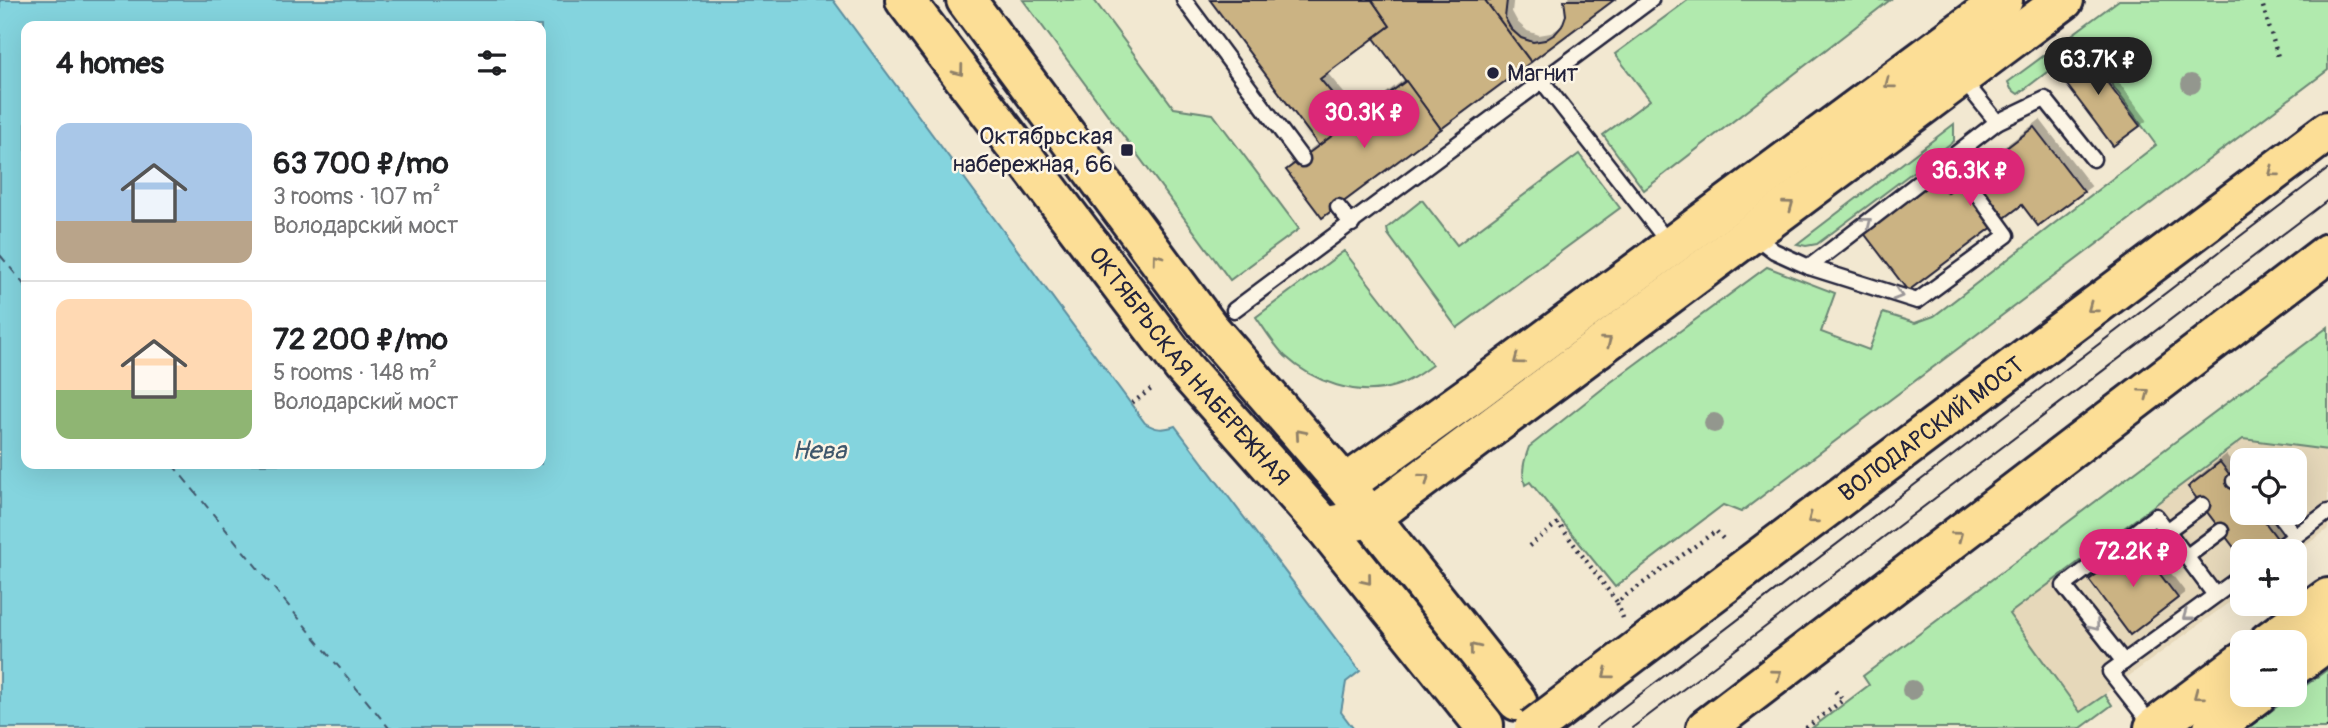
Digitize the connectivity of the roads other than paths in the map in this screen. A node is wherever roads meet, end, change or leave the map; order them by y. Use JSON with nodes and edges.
{"nodes":[{"id":1,"x":905,"y":0,"type":"edge"},
{"id":2,"x":966,"y":0,"type":"edge"},
{"id":3,"x":1184,"y":0,"type":"edge"},
{"id":4,"x":1651,"y":0,"type":"edge"},
{"id":5,"x":2003,"y":0,"type":"edge"},
{"id":6,"x":2064,"y":0,"type":"edge"},
{"id":7,"x":1949,"y":63,"type":"junction"},
{"id":8,"x":1542,"y":82,"type":"junction"},
{"id":9,"x":1997,"y":122,"type":"junction"},
{"id":10,"x":2328,"y":131,"type":"edge"},
{"id":11,"x":1951,"y":158,"type":"junction"},
{"id":12,"x":1302,"y":159,"type":"dead end"},
{"id":13,"x":2093,"y":159,"type":"dead end"},
{"id":14,"x":1338,"y":206,"type":"dead end"},
{"id":15,"x":1739,"y":219,"type":"junction"},
{"id":16,"x":1352,"y":224,"type":"junction"},
{"id":17,"x":2328,"y":253,"type":"edge"},
{"id":18,"x":1682,"y":261,"type":"junction"},
{"id":19,"x":1809,"y":267,"type":"junction"},
{"id":20,"x":1234,"y":310,"type":"dead end"},
{"id":21,"x":2202,"y":505,"type":"dead end"},
{"id":22,"x":1343,"y":507,"type":"junction"},
{"id":23,"x":2328,"y":512,"type":"edge"},
{"id":24,"x":2287,"y":525,"type":"edge"},
{"id":25,"x":2167,"y":531,"type":"junction"},
{"id":26,"x":2221,"y":531,"type":"dead end"},
{"id":27,"x":2295,"y":536,"type":"junction"},
{"id":28,"x":2291,"y":539,"type":"edge"},
{"id":29,"x":2186,"y":557,"type":"junction"},
{"id":30,"x":2230,"y":584,"type":"edge"},
{"id":31,"x":2215,"y":595,"type":"junction"},
{"id":32,"x":2328,"y":598,"type":"edge"},
{"id":33,"x":2284,"y":630,"type":"edge"},
{"id":34,"x":2328,"y":641,"type":"edge"},
{"id":35,"x":2307,"y":656,"type":"edge"},
{"id":36,"x":2124,"y":662,"type":"junction"},
{"id":37,"x":2230,"y":671,"type":"edge"},
{"id":38,"x":2241,"y":707,"type":"edge"},
{"id":39,"x":1526,"y":715,"type":"edge"},
{"id":40,"x":1714,"y":722,"type":"edge"},
{"id":41,"x":1484,"y":725,"type":"dead end"},
{"id":42,"x":2154,"y":728,"type":"edge"},
{"id":43,"x":2213,"y":728,"type":"edge"}],
"edges":[{"from":1,"to":22,"type":"main road","name":"ОКТЯБРЬСКАЯ НАБЕРЕЖНАЯ","one_way":true},
{"from":22,"to":2,"type":"main road","name":"ОКТЯБРЬСКАЯ НАБЕРЕЖНАЯ","one_way":true},
{"from":3,"to":12,"type":"lane"},
{"from":4,"to":8,"type":"lane"},
{"from":5,"to":7,"type":"main road"},
{"from":6,"to":7,"type":"main road"},
{"from":7,"to":9,"type":"lane"},
{"from":7,"to":15,"type":"main road"},
{"from":8,"to":16,"type":"lane"},
{"from":8,"to":18,"type":"lane"},
{"from":9,"to":11,"type":"lane"},
{"from":9,"to":13,"type":"lane"},
{"from":10,"to":39,"type":"main road","name":"ВОЛОДАРСКИЙ МОСТ","one_way":true,"bridge":true},
{"from":19,"to":11,"type":"lane","one_way":true},
{"from":19,"to":11,"type":"lane","one_way":true},
{"from":14,"to":16,"type":"lane"},
{"from":15,"to":18,"type":"main road"},
{"from":15,"to":19,"type":"lane"},
{"from":16,"to":20,"type":"lane"},
{"from":40,"to":17,"type":"main road","one_way":true},
{"from":18,"to":22,"type":"main road"},
{"from":21,"to":25,"type":"lane"},
{"from":39,"to":22,"type":"main road","name":"ОКТЯБРЬСКАЯ НАБЕРЕЖНАЯ","one_way":true},
{"from":22,"to":41,"type":"main road","name":"ОКТЯБРЬСКАЯ НАБЕРЕЖНАЯ","one_way":true},
{"from":23,"to":27,"type":"lane"},
{"from":24,"to":27,"type":"lane"},
{"from":25,"to":29,"type":"lane"},
{"from":25,"to":36,"type":"lane","one_way":true},
{"from":26,"to":29,"type":"lane"},
{"from":27,"to":28,"type":"lane"},
{"from":29,"to":31,"type":"lane"},
{"from":30,"to":31,"type":"lane"},
{"from":31,"to":36,"type":"lane","one_way":true},
{"from":32,"to":33,"type":"main road"},
{"from":34,"to":35,"type":"main road"},
{"from":36,"to":42,"type":"lane"},
{"from":37,"to":42,"type":"main road","one_way":true},
{"from":38,"to":43,"type":"main road"}]}
